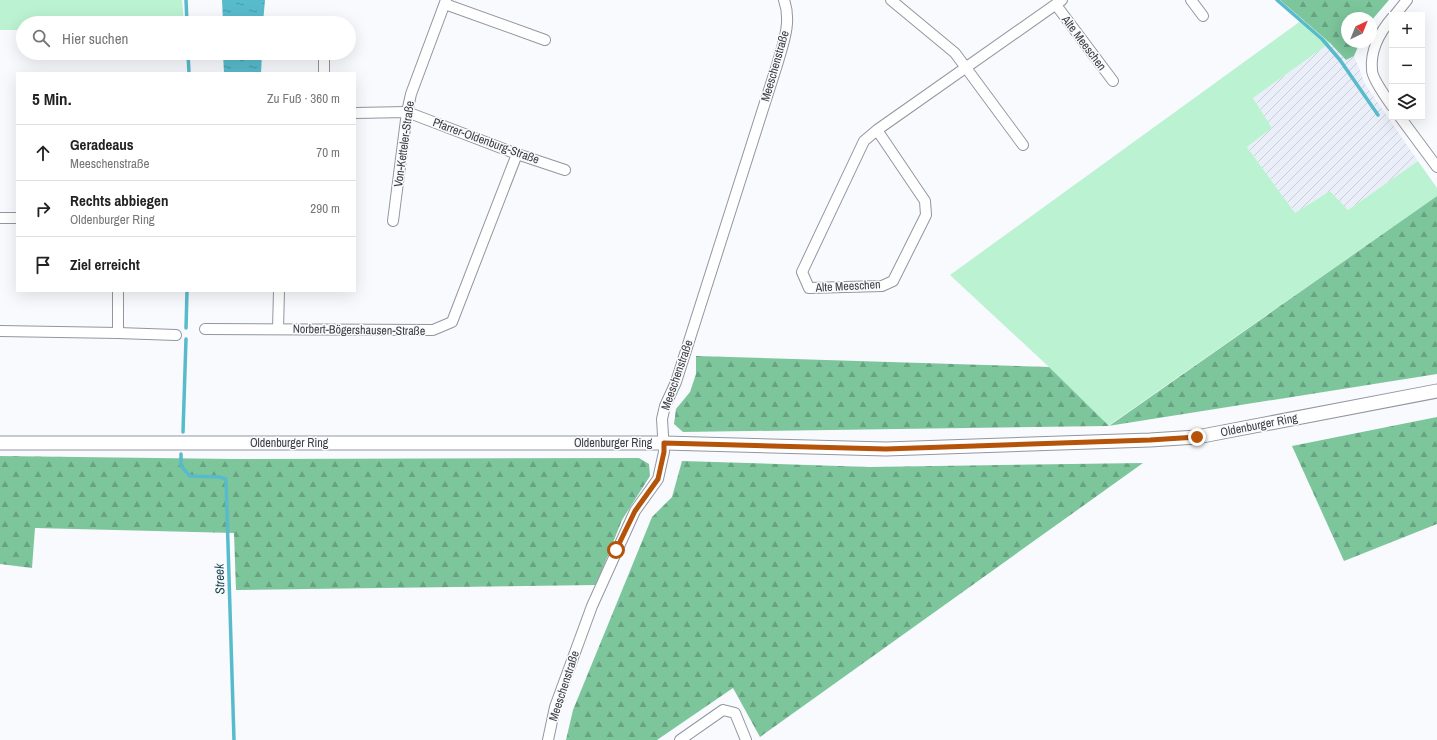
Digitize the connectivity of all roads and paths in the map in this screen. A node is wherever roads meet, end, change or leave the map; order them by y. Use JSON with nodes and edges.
{"nodes":[{"id":1,"x":784,"y":0,"type":"edge"},
{"id":2,"x":891,"y":0,"type":"edge"},
{"id":3,"x":1191,"y":0,"type":"edge"},
{"id":4,"x":1407,"y":0,"type":"edge"},
{"id":5,"x":445,"y":2,"type":"edge"},
{"id":6,"x":1059,"y":2,"type":"edge"},
{"id":7,"x":1397,"y":12,"type":"edge"},
{"id":8,"x":1203,"y":16,"type":"dead end"},
{"id":9,"x":1389,"y":22,"type":"edge"},
{"id":10,"x":545,"y":40,"type":"dead end"},
{"id":11,"x":324,"y":60,"type":"edge"},
{"id":12,"x":966,"y":67,"type":"junction"},
{"id":13,"x":324,"y":72,"type":"edge"},
{"id":14,"x":1113,"y":81,"type":"dead end"},
{"id":15,"x":1389,"y":102,"type":"edge"},
{"id":16,"x":407,"y":112,"type":"junction"},
{"id":17,"x":356,"y":113,"type":"edge"},
{"id":18,"x":1402,"y":120,"type":"edge"},
{"id":19,"x":877,"y":130,"type":"junction"},
{"id":20,"x":1023,"y":145,"type":"dead end"},
{"id":21,"x":517,"y":154,"type":"junction"},
{"id":22,"x":1437,"y":167,"type":"edge"},
{"id":23,"x":565,"y":170,"type":"dead end"},
{"id":24,"x":0,"y":218,"type":"edge"},
{"id":25,"x":16,"y":218,"type":"edge"},
{"id":26,"x":393,"y":221,"type":"dead end"},
{"id":27,"x":118,"y":292,"type":"edge"},
{"id":28,"x":279,"y":292,"type":"edge"},
{"id":29,"x":205,"y":328,"type":"dead end"},
{"id":30,"x":278,"y":329,"type":"junction"},
{"id":31,"x":0,"y":331,"type":"edge"},
{"id":32,"x":118,"y":333,"type":"junction"},
{"id":33,"x":176,"y":335,"type":"dead end"},
{"id":34,"x":1437,"y":391,"type":"edge"},
{"id":35,"x":0,"y":443,"type":"edge"},
{"id":36,"x":664,"y":443,"type":"junction"},
{"id":37,"x":548,"y":740,"type":"edge"},
{"id":38,"x":680,"y":740,"type":"edge"},
{"id":39,"x":746,"y":740,"type":"edge"}],
"edges":[{"from":1,"to":36,"type":"street","name":"Meeschenstraße"},
{"from":2,"to":12,"type":"street"},
{"from":3,"to":8,"type":"street"},
{"from":4,"to":7,"type":"street"},
{"from":5,"to":10,"type":"street"},
{"from":5,"to":16,"type":"street","name":"Von-Ketteler-Straße"},
{"from":6,"to":12,"type":"street","name":"Alte Meeschen"},
{"from":6,"to":14,"type":"street","name":"Alte Meeschen"},
{"from":9,"to":15,"type":"street"},
{"from":11,"to":13,"type":"street"},
{"from":12,"to":19,"type":"street","name":"Alte Meeschen"},
{"from":12,"to":20,"type":"street"},
{"from":16,"to":17,"type":"street"},
{"from":16,"to":21,"type":"street","name":"Pfarrer-Oldenburg-Straße"},
{"from":16,"to":26,"type":"street","name":"Von-Ketteler-Straße"},
{"from":18,"to":22,"type":"street"},
{"from":19,"to":19,"type":"street","name":"Alte Meeschen"},
{"from":21,"to":23,"type":"street","name":"Pfarrer-Oldenburg-Straße"},
{"from":21,"to":30,"type":"street","name":"Norbert-Bögershausen-Straße"},
{"from":24,"to":25,"type":"street"},
{"from":27,"to":32,"type":"street"},
{"from":28,"to":30,"type":"street"},
{"from":29,"to":30,"type":"street","name":"Norbert-Bögershausen-Straße"},
{"from":31,"to":32,"type":"street"},
{"from":32,"to":33,"type":"street"},
{"from":34,"to":36,"type":"main road","name":"Oldenburger Ring"},
{"from":35,"to":36,"type":"main road","name":"Oldenburger Ring"},
{"from":36,"to":37,"type":"street","name":"Meeschenstraße"},
{"from":38,"to":39,"type":"street"}]}
